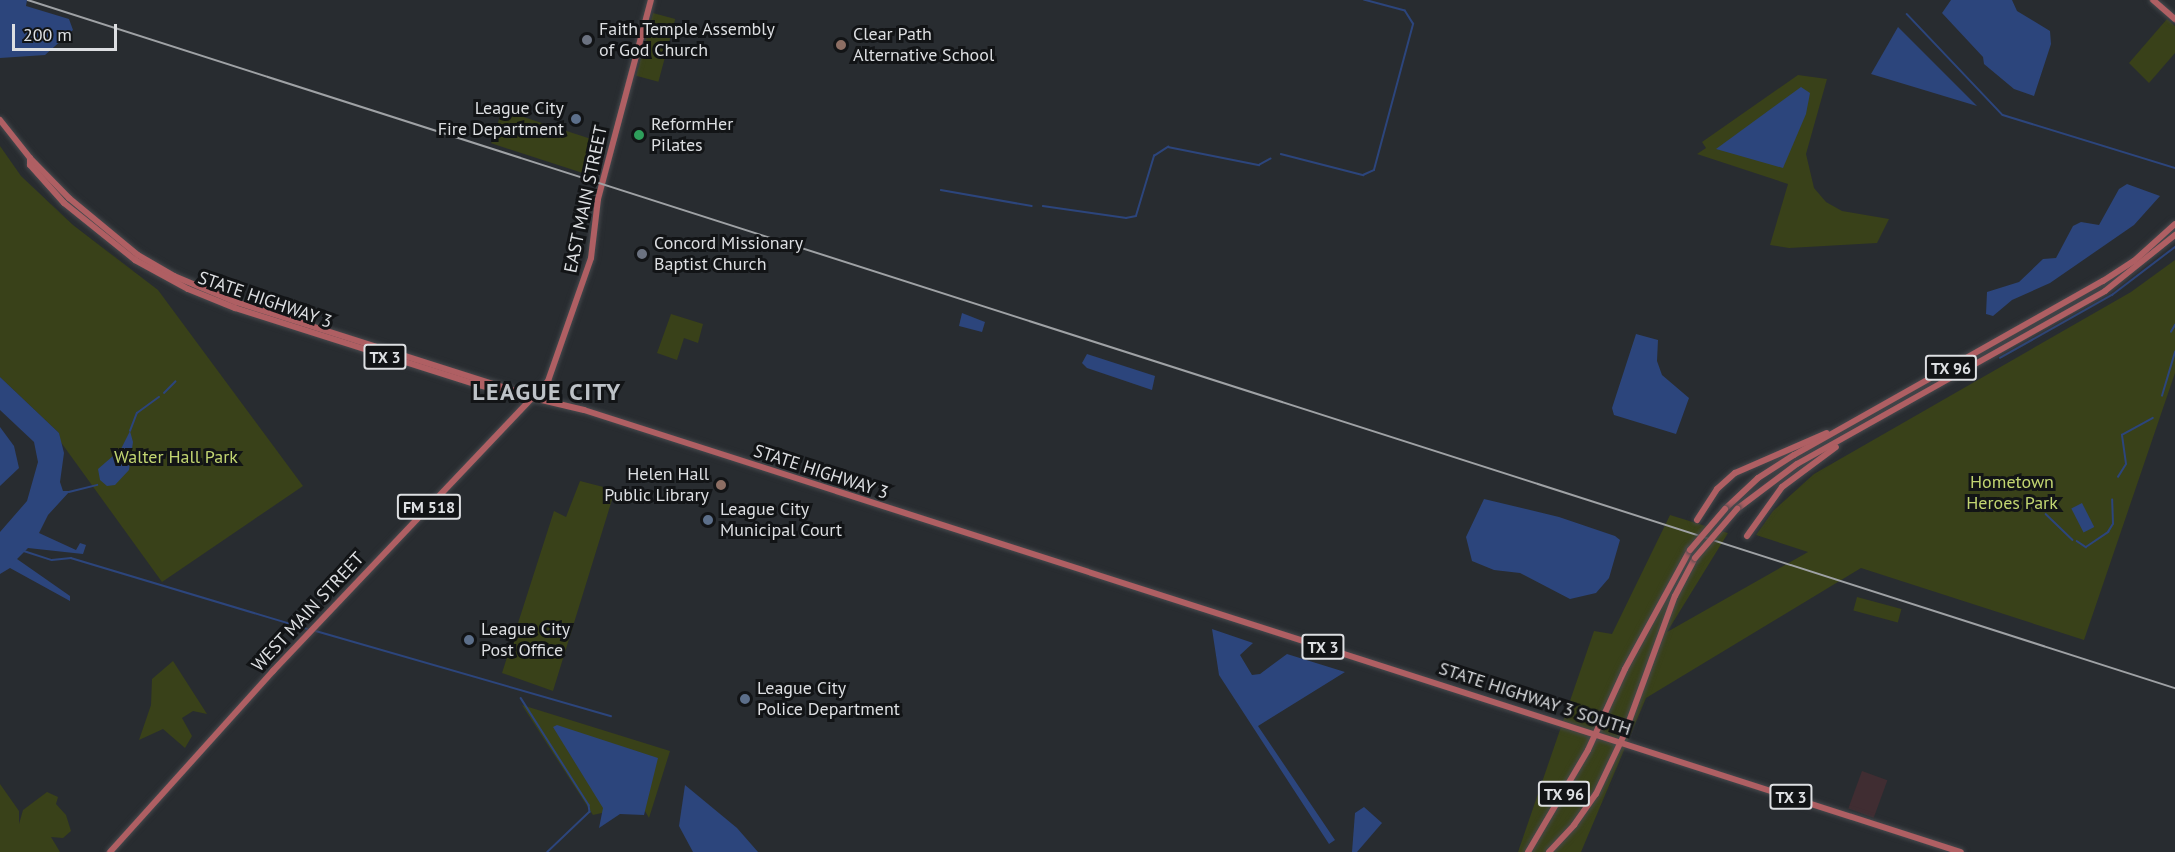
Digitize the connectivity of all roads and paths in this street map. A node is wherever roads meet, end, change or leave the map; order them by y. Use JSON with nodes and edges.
{"nodes":[{"id":1,"x":651,"y":0,"type":"edge"},
{"id":2,"x":2153,"y":0,"type":"edge"},
{"id":3,"x":2175,"y":19,"type":"edge"},
{"id":4,"x":0,"y":120,"type":"edge"},
{"id":5,"x":2175,"y":224,"type":"edge"},
{"id":6,"x":2175,"y":235,"type":"edge"},
{"id":7,"x":1987,"y":347,"type":"junction"},
{"id":8,"x":1979,"y":352,"type":"junction"},
{"id":9,"x":1991,"y":355,"type":"junction"},
{"id":10,"x":1984,"y":359,"type":"junction"},
{"id":11,"x":534,"y":397,"type":"junction"},
{"id":12,"x":1902,"y":405,"type":"junction"},
{"id":13,"x":1842,"y":428,"type":"junction"},
{"id":14,"x":1697,"y":520,"type":"dead end"},
{"id":15,"x":1747,"y":536,"type":"dead end"},
{"id":16,"x":1098,"y":576,"type":"joint"},
{"id":17,"x":1596,"y":734,"type":"junction"},
{"id":18,"x":1621,"y":742,"type":"junction"},
{"id":19,"x":110,"y":852,"type":"edge"},
{"id":20,"x":1528,"y":852,"type":"edge"},
{"id":21,"x":1549,"y":852,"type":"edge"},
{"id":22,"x":1961,"y":852,"type":"edge"}],
"edges":[{"from":1,"to":11,"type":"main road","name":"EAST MAIN STREET","number":"FM 518"},
{"from":2,"to":3,"type":"main road"},
{"from":4,"to":11,"type":"main road","name":"STATE HIGHWAY 3","number":"TX 3"},
{"from":5,"to":7,"type":"main road","number":"TX 96"},
{"from":6,"to":9,"type":"main road","number":"TX 96"},
{"from":7,"to":8,"type":"main road","number":"TX 96"},
{"from":7,"to":9,"type":"main road"},
{"from":8,"to":10,"type":"main road"},
{"from":8,"to":13,"type":"main road","number":"TX 96"},
{"from":9,"to":10,"type":"main road","number":"TX 96"},
{"from":10,"to":12,"type":"main road","number":"TX 96"},
{"from":11,"to":16,"type":"main road","name":"STATE HIGHWAY 3","number":"TX 3"},
{"from":11,"to":19,"type":"main road","name":"WEST MAIN STREET","number":"FM 518"},
{"from":12,"to":15,"type":"main road"},
{"from":12,"to":18,"type":"main road","number":"TX 96","bridge":true},
{"from":13,"to":14,"type":"main road"},
{"from":13,"to":17,"type":"main road","number":"TX 96","bridge":true},
{"from":16,"to":17,"type":"main road","name":"STATE HIGHWAY 3 SOUTH","number":"TX 3"},
{"from":17,"to":18,"type":"main road","name":"STATE HIGHWAY 3 SOUTH","number":"TX 3"},
{"from":17,"to":20,"type":"main road","number":"TX 96"},
{"from":18,"to":21,"type":"main road","number":"TX 96"},
{"from":18,"to":22,"type":"main road","name":"STATE HIGHWAY 3 SOUTH","number":"TX 3"}]}
